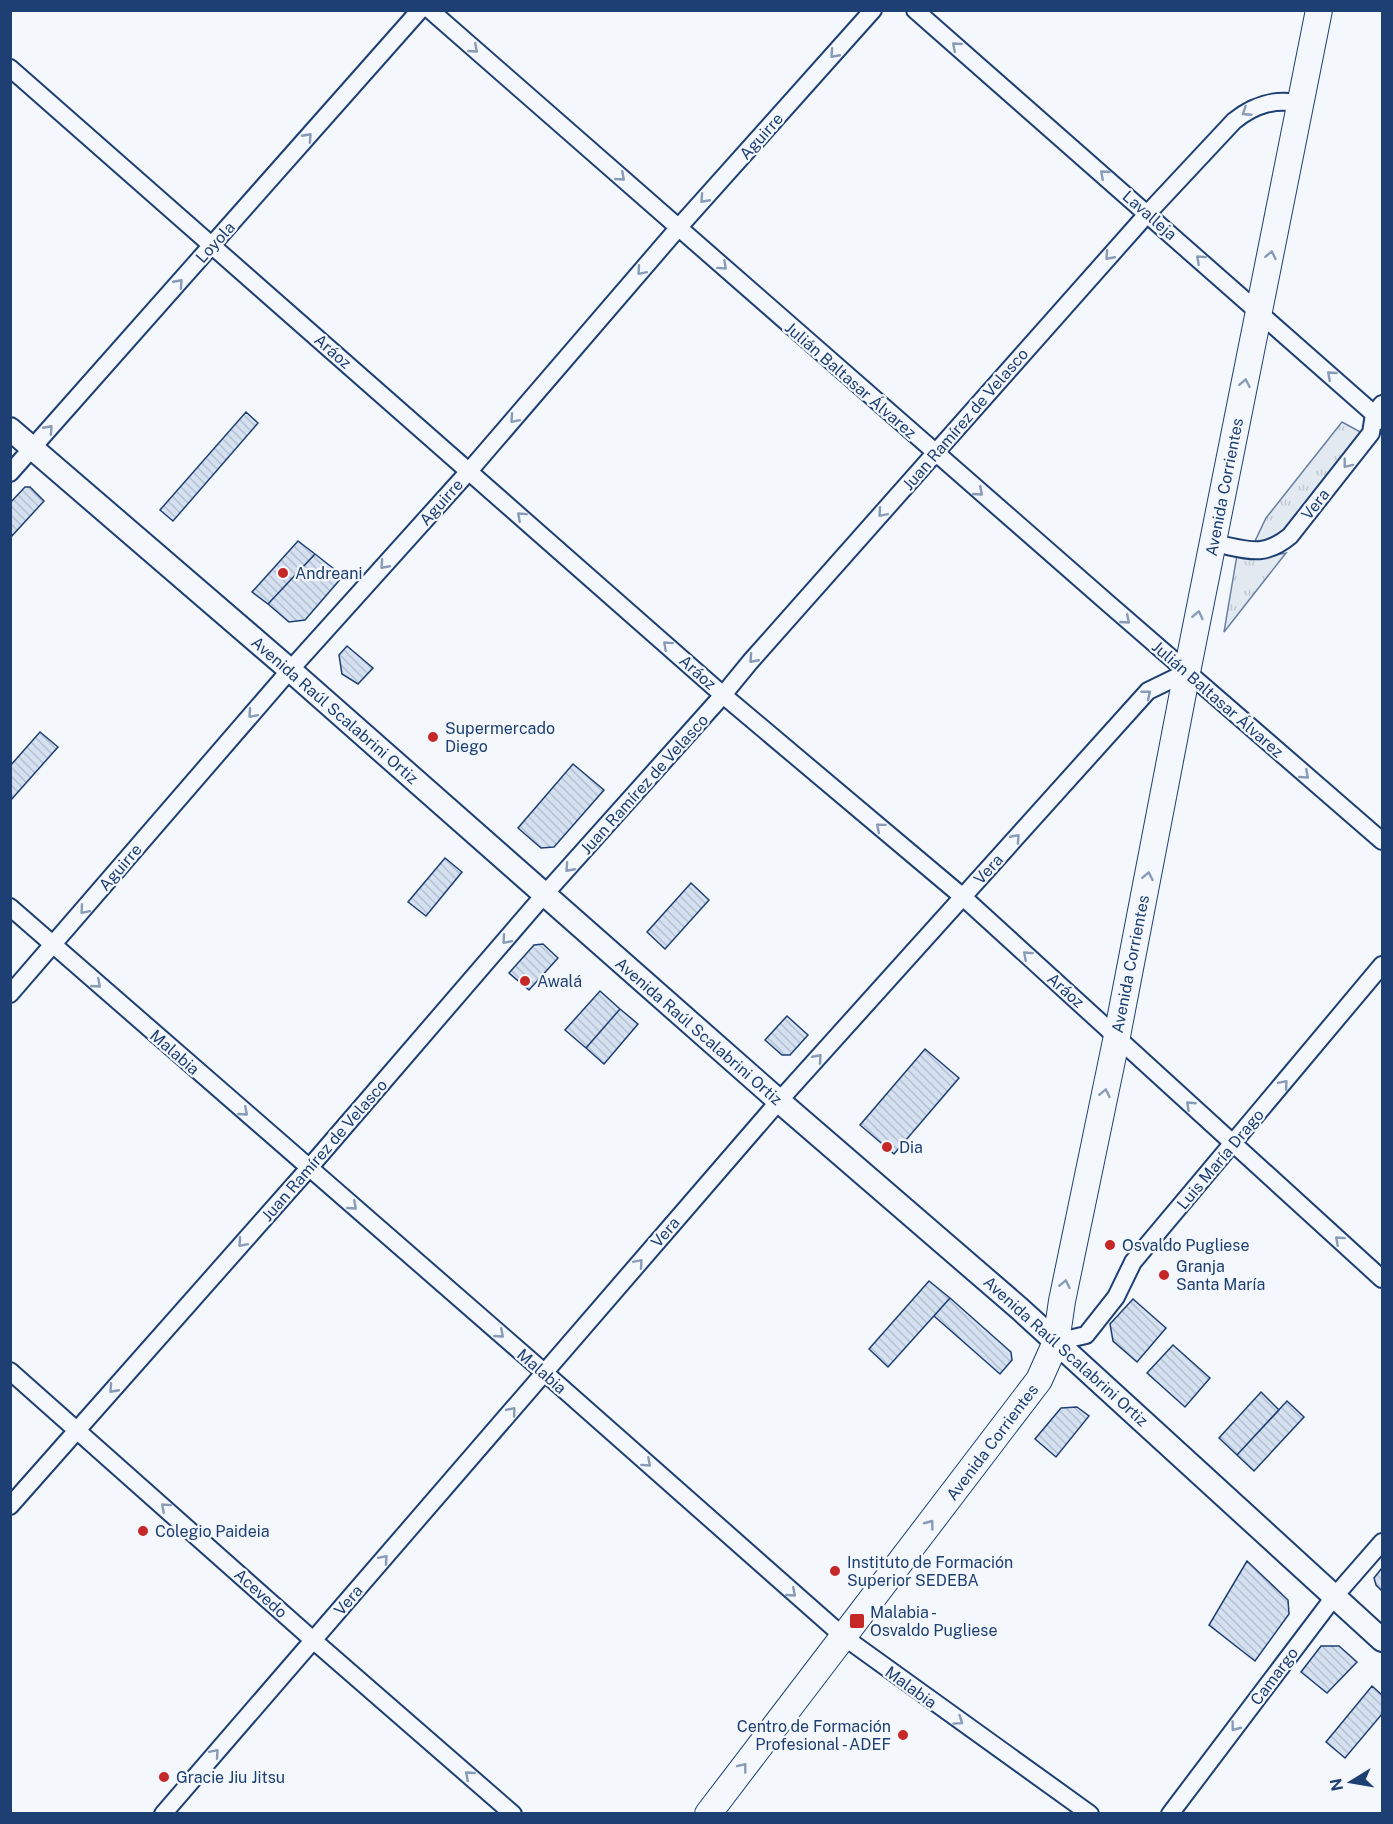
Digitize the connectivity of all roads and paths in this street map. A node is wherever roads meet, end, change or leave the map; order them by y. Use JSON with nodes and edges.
{"nodes":[{"id":1,"x":420,"y":10,"type":"edge"},
{"id":2,"x":430,"y":10,"type":"edge"},
{"id":3,"x":873,"y":10,"type":"edge"},
{"id":4,"x":915,"y":10,"type":"edge"},
{"id":5,"x":1319,"y":10,"type":"edge"},
{"id":6,"x":10,"y":68,"type":"edge"},
{"id":7,"x":1302,"y":105,"type":"junction"},
{"id":8,"x":1148,"y":213,"type":"junction"},
{"id":9,"x":679,"y":227,"type":"junction"},
{"id":10,"x":212,"y":246,"type":"junction"},
{"id":11,"x":1259,"y":312,"type":"junction"},
{"id":12,"x":1380,"y":413,"type":"edge"},
{"id":13,"x":10,"y":429,"type":"edge"},
{"id":14,"x":33,"y":447,"type":"junction"},
{"id":15,"x":935,"y":453,"type":"junction"},
{"id":16,"x":470,"y":470,"type":"junction"},
{"id":17,"x":10,"y":473,"type":"edge"},
{"id":18,"x":1213,"y":543,"type":"junction"},
{"id":19,"x":290,"y":670,"type":"junction"},
{"id":20,"x":1187,"y":672,"type":"junction"},
{"id":21,"x":723,"y":695,"type":"junction"},
{"id":22,"x":1383,"y":841,"type":"edge"},
{"id":23,"x":544,"y":895,"type":"junction"},
{"id":24,"x":963,"y":897,"type":"junction"},
{"id":25,"x":10,"y":908,"type":"edge"},
{"id":26,"x":53,"y":945,"type":"junction"},
{"id":27,"x":1383,"y":965,"type":"edge"},
{"id":28,"x":10,"y":994,"type":"edge"},
{"id":29,"x":1117,"y":1036,"type":"junction"},
{"id":30,"x":779,"y":1101,"type":"junction"},
{"id":31,"x":1233,"y":1144,"type":"junction"},
{"id":32,"x":309,"y":1168,"type":"junction"},
{"id":33,"x":1383,"y":1279,"type":"edge"},
{"id":34,"x":1056,"y":1342,"type":"junction"},
{"id":35,"x":10,"y":1371,"type":"edge"},
{"id":36,"x":544,"y":1372,"type":"junction"},
{"id":37,"x":78,"y":1430,"type":"junction"},
{"id":38,"x":10,"y":1506,"type":"edge"},
{"id":39,"x":1383,"y":1542,"type":"edge"},
{"id":40,"x":1334,"y":1597,"type":"junction"},
{"id":41,"x":844,"y":1637,"type":"junction"},
{"id":42,"x":314,"y":1640,"type":"junction"},
{"id":43,"x":1383,"y":1640,"type":"edge"},
{"id":44,"x":163,"y":1814,"type":"edge"},
{"id":45,"x":513,"y":1814,"type":"edge"},
{"id":46,"x":708,"y":1814,"type":"edge"},
{"id":47,"x":1090,"y":1814,"type":"edge"},
{"id":48,"x":1170,"y":1814,"type":"edge"}],
"edges":[{"from":10,"to":1,"type":"street","name":"Loyola","one_way":true},
{"from":2,"to":9,"type":"street","name":"Julián Baltasar Álvarez","one_way":true},
{"from":3,"to":9,"type":"street","name":"Aguirre","one_way":true},
{"from":8,"to":4,"type":"street","name":"Lavalleja","one_way":true},
{"from":5,"to":7,"type":"main road","name":"Avenida Corrientes"},
{"from":6,"to":10,"type":"street","name":"Aráoz"},
{"from":7,"to":8,"type":"street","name":"Juan Ramírez de Velasco","one_way":true},
{"from":11,"to":7,"type":"main road","name":"Avenida Corrientes","one_way":true},
{"from":11,"to":8,"type":"street","name":"Lavalleja","one_way":true},
{"from":8,"to":15,"type":"street","name":"Juan Ramírez de Velasco","one_way":true},
{"from":9,"to":15,"type":"street","name":"Julián Baltasar Álvarez","one_way":true},
{"from":9,"to":16,"type":"street","name":"Aguirre","one_way":true},
{"from":14,"to":10,"type":"street","name":"Loyola","one_way":true},
{"from":10,"to":16,"type":"street","name":"Aráoz"},
{"from":12,"to":11,"type":"street","name":"Lavalleja","one_way":true},
{"from":18,"to":11,"type":"main road","name":"Avenida Corrientes","one_way":true},
{"from":12,"to":18,"type":"street","name":"Vera","one_way":true},
{"from":13,"to":14,"type":"main road","name":"Avenida Raúl Scalabrini Ortiz"},
{"from":14,"to":17,"type":"street","name":"Loyola"},
{"from":14,"to":19,"type":"main road","name":"Avenida Raúl Scalabrini Ortiz"},
{"from":15,"to":20,"type":"street","name":"Julián Baltasar Álvarez","one_way":true},
{"from":15,"to":21,"type":"street","name":"Juan Ramírez de Velasco","one_way":true},
{"from":16,"to":19,"type":"street","name":"Aguirre","one_way":true},
{"from":21,"to":16,"type":"street","name":"Aráoz","one_way":true},
{"from":20,"to":18,"type":"main road","name":"Avenida Corrientes","one_way":true},
{"from":19,"to":23,"type":"main road","name":"Avenida Raúl Scalabrini Ortiz"},
{"from":19,"to":26,"type":"street","name":"Aguirre","one_way":true},
{"from":20,"to":22,"type":"street","name":"Julián Baltasar Álvarez","one_way":true},
{"from":24,"to":20,"type":"street","name":"Vera","one_way":true},
{"from":29,"to":20,"type":"main road","name":"Avenida Corrientes","one_way":true},
{"from":21,"to":23,"type":"street","name":"Juan Ramírez de Velasco","one_way":true},
{"from":24,"to":21,"type":"street","name":"Aráoz","one_way":true},
{"from":23,"to":30,"type":"main road","name":"Avenida Raúl Scalabrini Ortiz"},
{"from":23,"to":32,"type":"street","name":"Juan Ramírez de Velasco","one_way":true},
{"from":29,"to":24,"type":"street","name":"Aráoz","one_way":true},
{"from":30,"to":24,"type":"street","name":"Vera","one_way":true},
{"from":25,"to":26,"type":"street","name":"Malabia"},
{"from":26,"to":28,"type":"street","name":"Aguirre"},
{"from":26,"to":32,"type":"street","name":"Malabia","one_way":true},
{"from":31,"to":27,"type":"street","name":"Luis María Drago","one_way":true},
{"from":31,"to":29,"type":"street","name":"Aráoz","one_way":true},
{"from":34,"to":29,"type":"main road","name":"Avenida Corrientes","one_way":true},
{"from":30,"to":34,"type":"main road","name":"Avenida Raúl Scalabrini Ortiz"},
{"from":36,"to":30,"type":"street","name":"Vera","one_way":true},
{"from":33,"to":31,"type":"street","name":"Aráoz","one_way":true},
{"from":31,"to":34,"type":"street","name":"Luis María Drago"},
{"from":32,"to":36,"type":"street","name":"Malabia","one_way":true},
{"from":32,"to":37,"type":"street","name":"Juan Ramírez de Velasco","one_way":true},
{"from":34,"to":40,"type":"main road","name":"Avenida Raúl Scalabrini Ortiz"},
{"from":41,"to":34,"type":"main road","name":"Avenida Corrientes","one_way":true},
{"from":35,"to":37,"type":"street","name":"Acevedo"},
{"from":36,"to":41,"type":"street","name":"Malabia","one_way":true},
{"from":42,"to":36,"type":"street","name":"Vera","one_way":true},
{"from":37,"to":38,"type":"street","name":"Juan Ramírez de Velasco"},
{"from":42,"to":37,"type":"street","name":"Acevedo","one_way":true},
{"from":39,"to":40,"type":"street","name":"Camargo"},
{"from":40,"to":43,"type":"main road","name":"Avenida Raúl Scalabrini Ortiz"},
{"from":40,"to":48,"type":"street","name":"Camargo","one_way":true},
{"from":46,"to":41,"type":"main road","name":"Avenida Corrientes","one_way":true},
{"from":41,"to":47,"type":"street","name":"Malabia","one_way":true},
{"from":44,"to":42,"type":"street","name":"Vera","one_way":true},
{"from":45,"to":42,"type":"street","name":"Acevedo","one_way":true}]}
